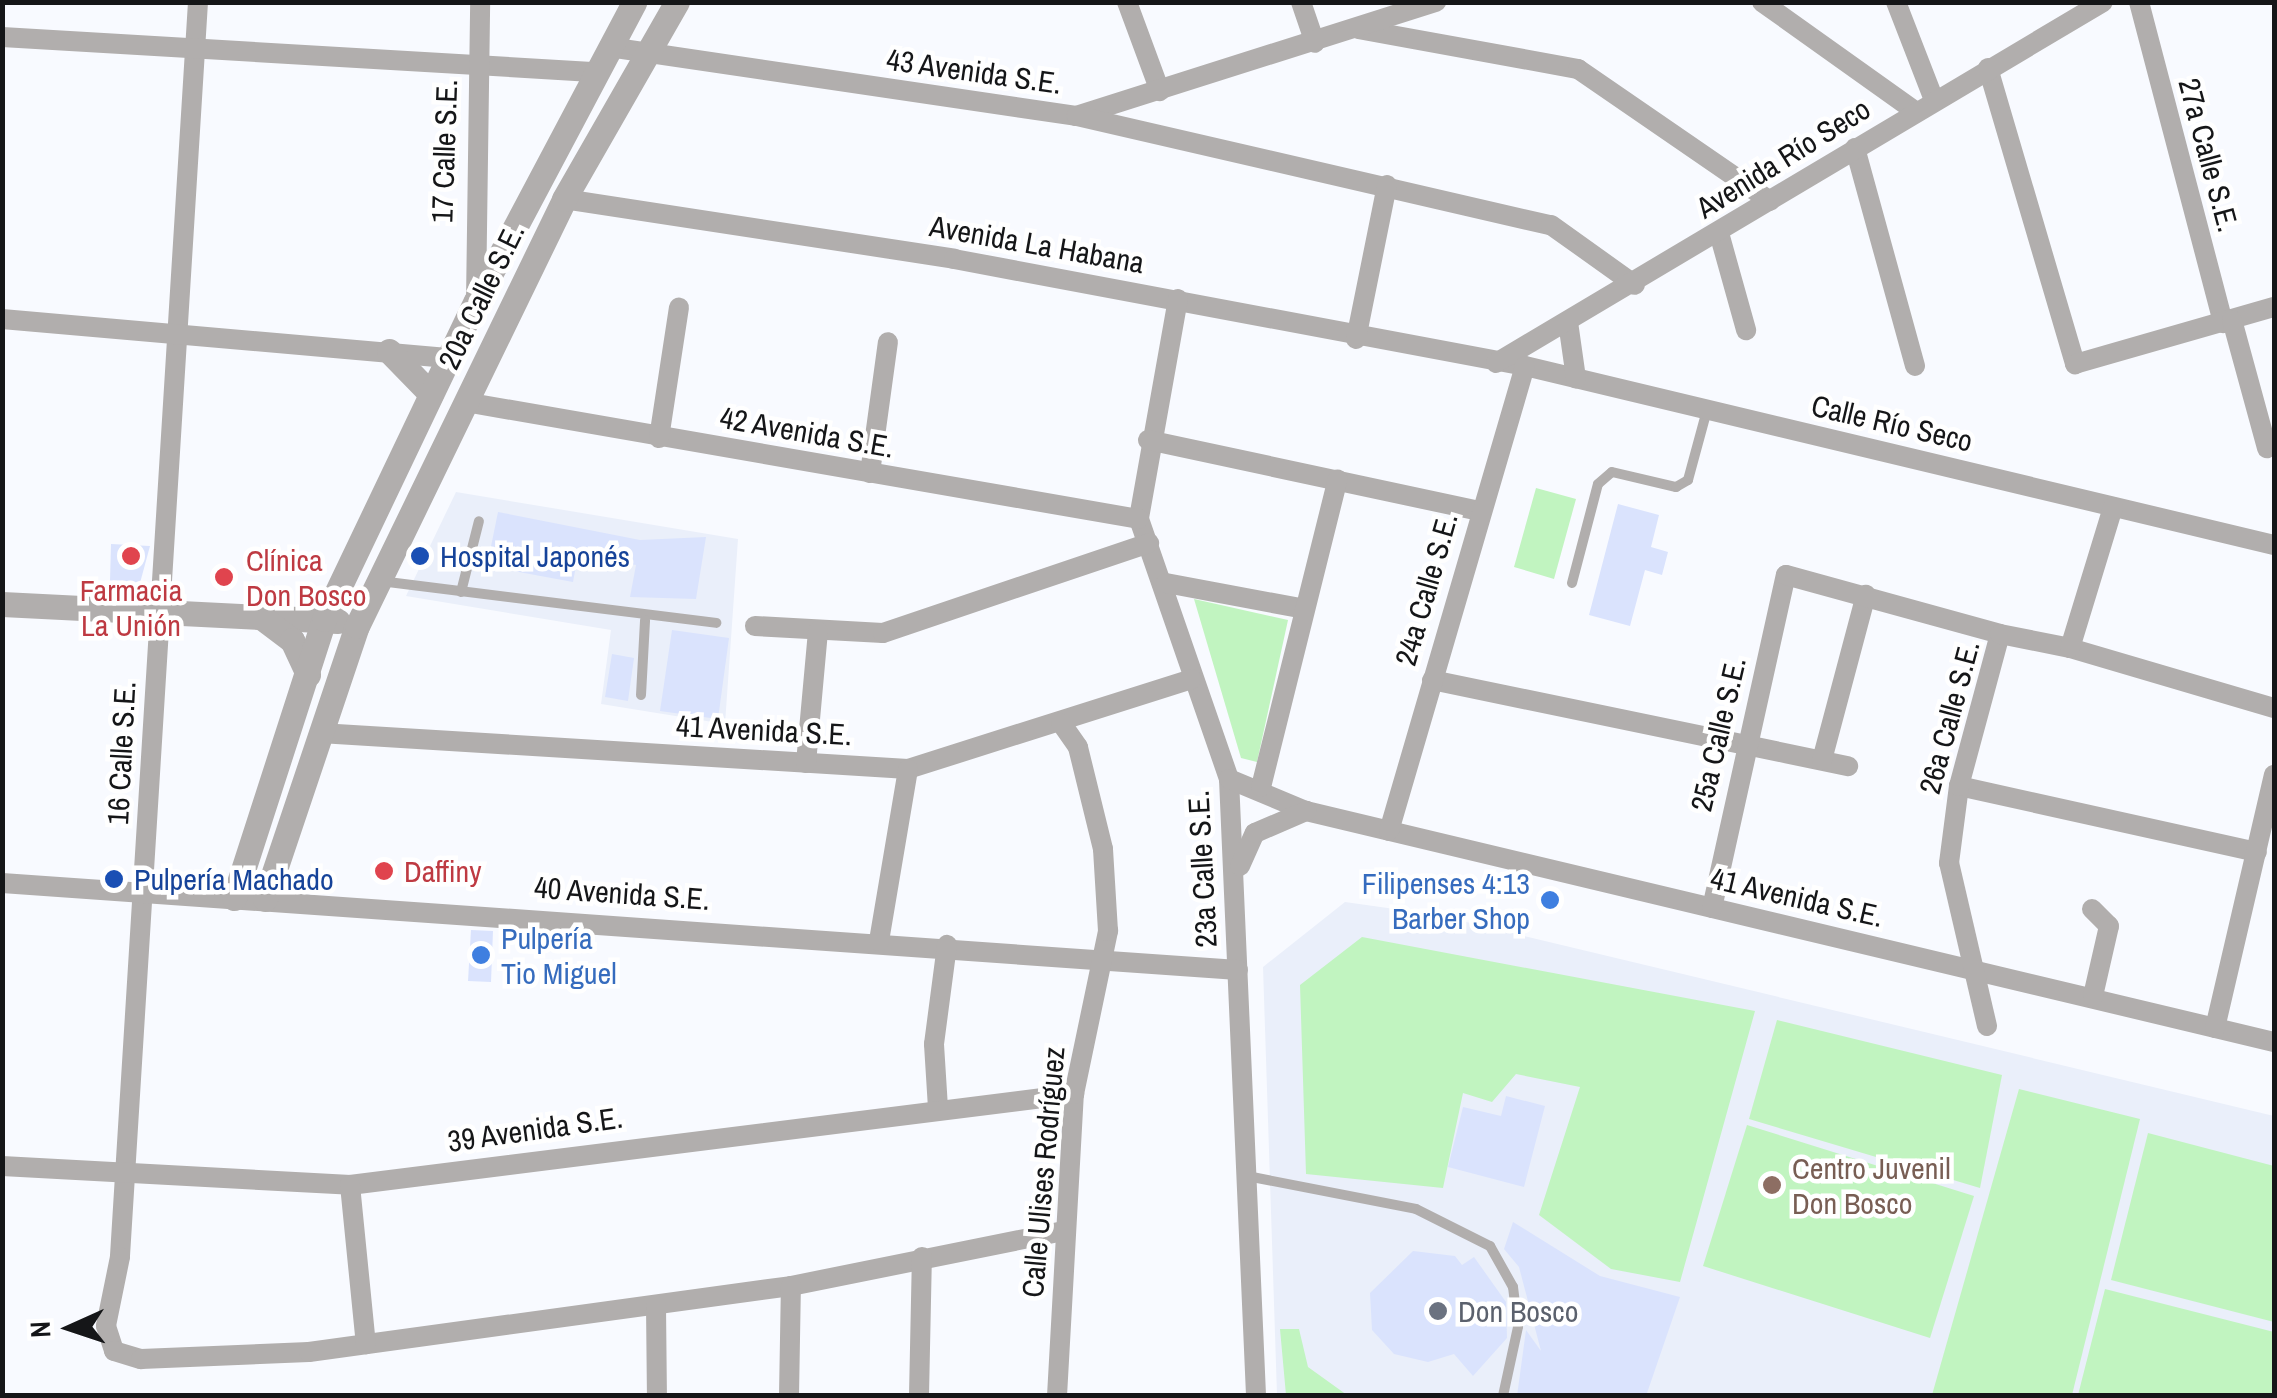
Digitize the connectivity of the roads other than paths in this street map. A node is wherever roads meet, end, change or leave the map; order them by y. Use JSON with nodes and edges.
{"nodes":[{"id":1,"x":198,"y":2,"type":"edge"},
{"id":2,"x":480,"y":2,"type":"edge"},
{"id":3,"x":634,"y":2,"type":"edge"},
{"id":4,"x":676,"y":2,"type":"edge"},
{"id":5,"x":1127,"y":2,"type":"edge"},
{"id":6,"x":1300,"y":2,"type":"edge"},
{"id":7,"x":1436,"y":2,"type":"edge"},
{"id":8,"x":1762,"y":2,"type":"edge"},
{"id":9,"x":1896,"y":2,"type":"edge"},
{"id":10,"x":2102,"y":2,"type":"edge"},
{"id":11,"x":2139,"y":2,"type":"edge"},
{"id":12,"x":2073,"y":10,"type":"edge"},
{"id":13,"x":1356,"y":28,"type":"junction"},
{"id":14,"x":2,"y":36,"type":"edge"},
{"id":15,"x":1314,"y":43,"type":"junction"},
{"id":16,"x":610,"y":47,"type":"junction"},
{"id":17,"x":196,"y":48,"type":"junction"},
{"id":18,"x":647,"y":53,"type":"junction"},
{"id":19,"x":477,"y":64,"type":"junction"},
{"id":20,"x":1988,"y":68,"type":"junction"},
{"id":21,"x":592,"y":72,"type":"junction"},
{"id":22,"x":1160,"y":91,"type":"junction"},
{"id":23,"x":1924,"y":105,"type":"junction"},
{"id":24,"x":1076,"y":116,"type":"junction"},
{"id":25,"x":1855,"y":148,"type":"junction"},
{"id":26,"x":1386,"y":185,"type":"junction"},
{"id":27,"x":564,"y":199,"type":"junction"},
{"id":28,"x":1770,"y":201,"type":"junction"},
{"id":29,"x":1719,"y":232,"type":"junction"},
{"id":30,"x":1635,"y":285,"type":"junction"},
{"id":31,"x":1178,"y":299,"type":"junction"},
{"id":32,"x":476,"y":302,"type":"junction"},
{"id":33,"x":2274,"y":307,"type":"edge"},
{"id":34,"x":678,"y":308,"type":"dead end"},
{"id":35,"x":2,"y":319,"type":"edge"},
{"id":36,"x":1568,"y":322,"type":"junction"},
{"id":37,"x":2228,"y":322,"type":"junction"},
{"id":38,"x":178,"y":330,"type":"junction"},
{"id":39,"x":1746,"y":330,"type":"dead end"},
{"id":40,"x":1356,"y":339,"type":"junction"},
{"id":41,"x":888,"y":342,"type":"dead end"},
{"id":42,"x":389,"y":351,"type":"junction"},
{"id":43,"x":450,"y":358,"type":"junction"},
{"id":44,"x":1496,"y":364,"type":"junction"},
{"id":45,"x":1525,"y":366,"type":"junction"},
{"id":46,"x":1915,"y":366,"type":"dead end"},
{"id":47,"x":1576,"y":378,"type":"junction"},
{"id":48,"x":431,"y":394,"type":"junction"},
{"id":49,"x":465,"y":402,"type":"junction"},
{"id":50,"x":1708,"y":410,"type":"junction"},
{"id":51,"x":659,"y":438,"type":"junction"},
{"id":52,"x":1148,"y":440,"type":"junction"},
{"id":53,"x":2267,"y":448,"type":"dead end"},
{"id":54,"x":870,"y":473,"type":"junction"},
{"id":55,"x":1338,"y":479,"type":"junction"},
{"id":56,"x":2113,"y":507,"type":"junction"},
{"id":57,"x":1480,"y":511,"type":"junction"},
{"id":58,"x":1139,"y":519,"type":"junction"},
{"id":59,"x":479,"y":520,"type":"dead end"},
{"id":60,"x":1149,"y":544,"type":"junction"},
{"id":61,"x":2274,"y":545,"type":"edge"},
{"id":62,"x":379,"y":581,"type":"junction"},
{"id":63,"x":1166,"y":583,"type":"junction"},
{"id":64,"x":1572,"y":584,"type":"dead end"},
{"id":65,"x":462,"y":592,"type":"junction"},
{"id":66,"x":1866,"y":594,"type":"junction"},
{"id":67,"x":2,"y":604,"type":"edge"},
{"id":68,"x":1306,"y":608,"type":"junction"},
{"id":69,"x":159,"y":613,"type":"junction"},
{"id":70,"x":261,"y":617,"type":"junction"},
{"id":71,"x":324,"y":619,"type":"junction"},
{"id":72,"x":645,"y":620,"type":"junction"},
{"id":73,"x":716,"y":623,"type":"dead end"},
{"id":74,"x":357,"y":626,"type":"junction"},
{"id":75,"x":755,"y":626,"type":"dead end"},
{"id":76,"x":818,"y":632,"type":"junction"},
{"id":77,"x":2000,"y":634,"type":"junction"},
{"id":78,"x":2070,"y":648,"type":"junction"},
{"id":79,"x":308,"y":675,"type":"junction"},
{"id":80,"x":1191,"y":679,"type":"junction"},
{"id":81,"x":1432,"y":680,"type":"junction"},
{"id":82,"x":641,"y":694,"type":"dead end"},
{"id":83,"x":2274,"y":708,"type":"edge"},
{"id":84,"x":1061,"y":723,"type":"junction"},
{"id":85,"x":320,"y":733,"type":"junction"},
{"id":86,"x":1744,"y":743,"type":"junction"},
{"id":87,"x":1822,"y":760,"type":"junction"},
{"id":88,"x":806,"y":763,"type":"junction"},
{"id":89,"x":1848,"y":766,"type":"dead end"},
{"id":90,"x":908,"y":769,"type":"junction"},
{"id":91,"x":2274,"y":775,"type":"edge"},
{"id":92,"x":1229,"y":779,"type":"junction"},
{"id":93,"x":1958,"y":786,"type":"junction"},
{"id":94,"x":1261,"y":787,"type":"junction"},
{"id":95,"x":1306,"y":811,"type":"junction"},
{"id":96,"x":1389,"y":831,"type":"junction"},
{"id":97,"x":2256,"y":852,"type":"junction"},
{"id":98,"x":1238,"y":871,"type":"junction"},
{"id":99,"x":2,"y":883,"type":"edge"},
{"id":100,"x":143,"y":894,"type":"junction"},
{"id":101,"x":234,"y":898,"type":"junction"},
{"id":102,"x":265,"y":899,"type":"junction"},
{"id":103,"x":1712,"y":908,"type":"junction"},
{"id":104,"x":2092,"y":909,"type":"dead end"},
{"id":105,"x":879,"y":941,"type":"junction"},
{"id":106,"x":946,"y":945,"type":"junction"},
{"id":107,"x":1102,"y":956,"type":"junction"},
{"id":108,"x":1979,"y":967,"type":"junction"},
{"id":109,"x":1238,"y":970,"type":"junction"},
{"id":110,"x":2093,"y":996,"type":"junction"},
{"id":111,"x":1987,"y":1026,"type":"dead end"},
{"id":112,"x":2215,"y":1028,"type":"junction"},
{"id":113,"x":2274,"y":1042,"type":"edge"},
{"id":114,"x":1074,"y":1094,"type":"junction"},
{"id":115,"x":938,"y":1108,"type":"junction"},
{"id":116,"x":2,"y":1166,"type":"edge"},
{"id":117,"x":124,"y":1172,"type":"junction"},
{"id":118,"x":1247,"y":1176,"type":"junction"},
{"id":119,"x":350,"y":1185,"type":"junction"},
{"id":120,"x":1062,"y":1231,"type":"junction"},
{"id":121,"x":922,"y":1257,"type":"junction"},
{"id":122,"x":791,"y":1286,"type":"junction"},
{"id":123,"x":656,"y":1306,"type":"junction"},
{"id":124,"x":366,"y":1344,"type":"junction"},
{"id":125,"x":657,"y":1396,"type":"edge"},
{"id":126,"x":790,"y":1396,"type":"edge"},
{"id":127,"x":919,"y":1396,"type":"edge"},
{"id":128,"x":1058,"y":1396,"type":"edge"},
{"id":129,"x":1256,"y":1396,"type":"edge"},
{"id":130,"x":1503,"y":1396,"type":"edge"}],
"edges":[{"from":1,"to":17,"type":"street","name":"16 Calle S.E."},
{"from":2,"to":19,"type":"street","name":"17 Calle S.E."},
{"from":3,"to":16,"type":"street","name":"20a Calle S.E."},
{"from":4,"to":18,"type":"street","name":"20a Calle S.E."},
{"from":5,"to":22,"type":"street"},
{"from":6,"to":15,"type":"street"},
{"from":7,"to":13,"type":"street","name":"43 Avenida S.E."},
{"from":8,"to":23,"type":"street"},
{"from":9,"to":23,"type":"street"},
{"from":10,"to":12,"type":"street","name":"Avenida Río Seco"},
{"from":11,"to":37,"type":"street","name":"27a Calle S.E."},
{"from":12,"to":20,"type":"street","name":"Avenida Río Seco"},
{"from":13,"to":15,"type":"street","name":"43 Avenida S.E."},
{"from":13,"to":28,"type":"street"},
{"from":14,"to":17,"type":"street"},
{"from":15,"to":22,"type":"street","name":"43 Avenida S.E."},
{"from":16,"to":18,"type":"street","name":"43 Avenida S.E."},
{"from":16,"to":21,"type":"street","name":"20a Calle S.E."},
{"from":17,"to":19,"type":"street"},
{"from":17,"to":38,"type":"street","name":"16 Calle S.E."},
{"from":18,"to":24,"type":"street","name":"43 Avenida S.E."},
{"from":18,"to":27,"type":"street","name":"20a Calle S.E."},
{"from":19,"to":21,"type":"street"},
{"from":19,"to":32,"type":"street","name":"17 Calle S.E."},
{"from":20,"to":23,"type":"street","name":"Avenida Río Seco"},
{"from":20,"to":37,"type":"street"},
{"from":21,"to":32,"type":"street","name":"20a Calle S.E."},
{"from":22,"to":24,"type":"street","name":"43 Avenida S.E."},
{"from":23,"to":25,"type":"street","name":"Avenida Río Seco"},
{"from":24,"to":26,"type":"street"},
{"from":25,"to":28,"type":"street","name":"Avenida Río Seco"},
{"from":25,"to":46,"type":"street"},
{"from":26,"to":30,"type":"street"},
{"from":26,"to":40,"type":"street"},
{"from":27,"to":31,"type":"street","name":"Avenida La Habana"},
{"from":27,"to":49,"type":"street","name":"20a Calle S.E."},
{"from":28,"to":29,"type":"street","name":"Avenida Río Seco"},
{"from":29,"to":30,"type":"street","name":"Avenida Río Seco"},
{"from":29,"to":39,"type":"street"},
{"from":30,"to":36,"type":"street","name":"Avenida Río Seco"},
{"from":31,"to":40,"type":"street","name":"Avenida La Habana"},
{"from":31,"to":52,"type":"street","name":"23a Calle S.E."},
{"from":32,"to":43,"type":"street","name":"20a Calle S.E."},
{"from":33,"to":37,"type":"street"},
{"from":34,"to":51,"type":"street"},
{"from":35,"to":38,"type":"street"},
{"from":36,"to":44,"type":"street","name":"Avenida Río Seco"},
{"from":36,"to":47,"type":"street"},
{"from":37,"to":53,"type":"street","name":"27a Calle S.E."},
{"from":38,"to":42,"type":"street"},
{"from":38,"to":69,"type":"street","name":"16 Calle S.E."},
{"from":40,"to":44,"type":"street","name":"Avenida La Habana"},
{"from":41,"to":54,"type":"street"},
{"from":42,"to":43,"type":"street"},
{"from":42,"to":48,"type":"street"},
{"from":43,"to":48,"type":"street","name":"20a Calle S.E."},
{"from":44,"to":45,"type":"street","name":"Calle Río Seco"},
{"from":45,"to":47,"type":"street","name":"Calle Río Seco"},
{"from":45,"to":57,"type":"street","name":"24a Calle S.E."},
{"from":47,"to":50,"type":"street","name":"Calle Río Seco"},
{"from":48,"to":71,"type":"street","name":"20a Calle S.E."},
{"from":49,"to":51,"type":"street","name":"42 Avenida S.E."},
{"from":49,"to":62,"type":"street","name":"20a Calle S.E."},
{"from":50,"to":56,"type":"street","name":"Calle Río Seco"},
{"from":50,"to":64,"type":"lane"},
{"from":51,"to":54,"type":"street","name":"42 Avenida S.E."},
{"from":52,"to":55,"type":"street"},
{"from":52,"to":58,"type":"street","name":"23a Calle S.E."},
{"from":54,"to":58,"type":"street","name":"42 Avenida S.E."},
{"from":55,"to":57,"type":"street"},
{"from":55,"to":68,"type":"street"},
{"from":56,"to":61,"type":"street","name":"Calle Río Seco"},
{"from":56,"to":78,"type":"street"},
{"from":57,"to":81,"type":"street","name":"24a Calle S.E."},
{"from":58,"to":60,"type":"street","name":"23a Calle S.E."},
{"from":59,"to":65,"type":"lane"},
{"from":60,"to":63,"type":"street","name":"23a Calle S.E."},
{"from":60,"to":76,"type":"street"},
{"from":62,"to":65,"type":"lane"},
{"from":62,"to":74,"type":"street","name":"20a Calle S.E."},
{"from":63,"to":68,"type":"street"},
{"from":63,"to":80,"type":"street","name":"23a Calle S.E."},
{"from":65,"to":72,"type":"lane"},
{"from":66,"to":77,"type":"street"},
{"from":66,"to":86,"type":"street","name":"25a Calle S.E."},
{"from":66,"to":87,"type":"street"},
{"from":67,"to":69,"type":"street"},
{"from":68,"to":94,"type":"street"},
{"from":69,"to":70,"type":"street"},
{"from":69,"to":100,"type":"street","name":"16 Calle S.E."},
{"from":70,"to":71,"type":"street"},
{"from":70,"to":79,"type":"street"},
{"from":71,"to":74,"type":"street"},
{"from":71,"to":79,"type":"street","name":"20a Calle S.E."},
{"from":72,"to":73,"type":"lane"},
{"from":72,"to":82,"type":"lane"},
{"from":74,"to":85,"type":"street","name":"20a Calle S.E."},
{"from":75,"to":76,"type":"street"},
{"from":76,"to":88,"type":"street"},
{"from":77,"to":78,"type":"street","name":"26a Calle S.E."},
{"from":77,"to":93,"type":"street","name":"26a Calle S.E."},
{"from":78,"to":83,"type":"street","name":"26a Calle S.E."},
{"from":79,"to":101,"type":"street","name":"20a Calle S.E."},
{"from":80,"to":84,"type":"street","name":"41 Avenida S.E."},
{"from":80,"to":92,"type":"street","name":"23a Calle S.E."},
{"from":81,"to":86,"type":"street"},
{"from":81,"to":96,"type":"street","name":"24a Calle S.E."},
{"from":84,"to":90,"type":"street","name":"41 Avenida S.E."},
{"from":84,"to":107,"type":"street","name":"Calle Ulises Rodríguez"},
{"from":85,"to":88,"type":"street","name":"41 Avenida S.E."},
{"from":85,"to":102,"type":"street","name":"20a Calle S.E."},
{"from":86,"to":87,"type":"street"},
{"from":86,"to":103,"type":"street","name":"25a Calle S.E."},
{"from":87,"to":89,"type":"street"},
{"from":88,"to":90,"type":"street","name":"41 Avenida S.E."},
{"from":90,"to":105,"type":"street"},
{"from":91,"to":97,"type":"street"},
{"from":92,"to":94,"type":"street","name":"41 Avenida S.E."},
{"from":92,"to":98,"type":"street","name":"23a Calle S.E."},
{"from":93,"to":97,"type":"street"},
{"from":93,"to":108,"type":"street","name":"26a Calle S.E."},
{"from":94,"to":95,"type":"street","name":"41 Avenida S.E."},
{"from":95,"to":96,"type":"street","name":"41 Avenida S.E."},
{"from":95,"to":98,"type":"street"},
{"from":96,"to":103,"type":"street","name":"41 Avenida S.E."},
{"from":97,"to":112,"type":"street"},
{"from":98,"to":109,"type":"street","name":"23a Calle S.E."},
{"from":99,"to":100,"type":"street","name":"40 Avenida S.E."},
{"from":100,"to":101,"type":"street","name":"40 Avenida S.E."},
{"from":100,"to":117,"type":"street","name":"16 Calle S.E."},
{"from":101,"to":102,"type":"street","name":"40 Avenida S.E."},
{"from":102,"to":105,"type":"street","name":"40 Avenida S.E."},
{"from":103,"to":108,"type":"street","name":"41 Avenida S.E."},
{"from":104,"to":110,"type":"street"},
{"from":105,"to":106,"type":"street","name":"40 Avenida S.E."},
{"from":106,"to":107,"type":"street","name":"40 Avenida S.E."},
{"from":106,"to":115,"type":"street"},
{"from":107,"to":109,"type":"street","name":"40 Avenida S.E."},
{"from":107,"to":114,"type":"street","name":"Calle Ulises Rodríguez"},
{"from":108,"to":110,"type":"street","name":"41 Avenida S.E."},
{"from":108,"to":111,"type":"street","name":"26a Calle S.E."},
{"from":109,"to":118,"type":"street","name":"23a Calle S.E."},
{"from":110,"to":112,"type":"street","name":"41 Avenida S.E."},
{"from":112,"to":113,"type":"street","name":"41 Avenida S.E."},
{"from":114,"to":115,"type":"street","name":"39 Avenida S.E."},
{"from":114,"to":120,"type":"street","name":"Calle Ulises Rodríguez"},
{"from":115,"to":119,"type":"street","name":"39 Avenida S.E."},
{"from":116,"to":117,"type":"street","name":"39 Avenida S.E."},
{"from":117,"to":119,"type":"street","name":"39 Avenida S.E."},
{"from":117,"to":124,"type":"street","name":"16 Calle S.E."},
{"from":118,"to":129,"type":"street","name":"23a Calle S.E."},
{"from":118,"to":130,"type":"lane"},
{"from":119,"to":124,"type":"street"},
{"from":120,"to":121,"type":"street"},
{"from":120,"to":128,"type":"street","name":"Calle Ulises Rodríguez"},
{"from":121,"to":122,"type":"street"},
{"from":121,"to":127,"type":"street"},
{"from":122,"to":123,"type":"street"},
{"from":122,"to":126,"type":"street"},
{"from":123,"to":124,"type":"street"},
{"from":123,"to":125,"type":"street"}]}
